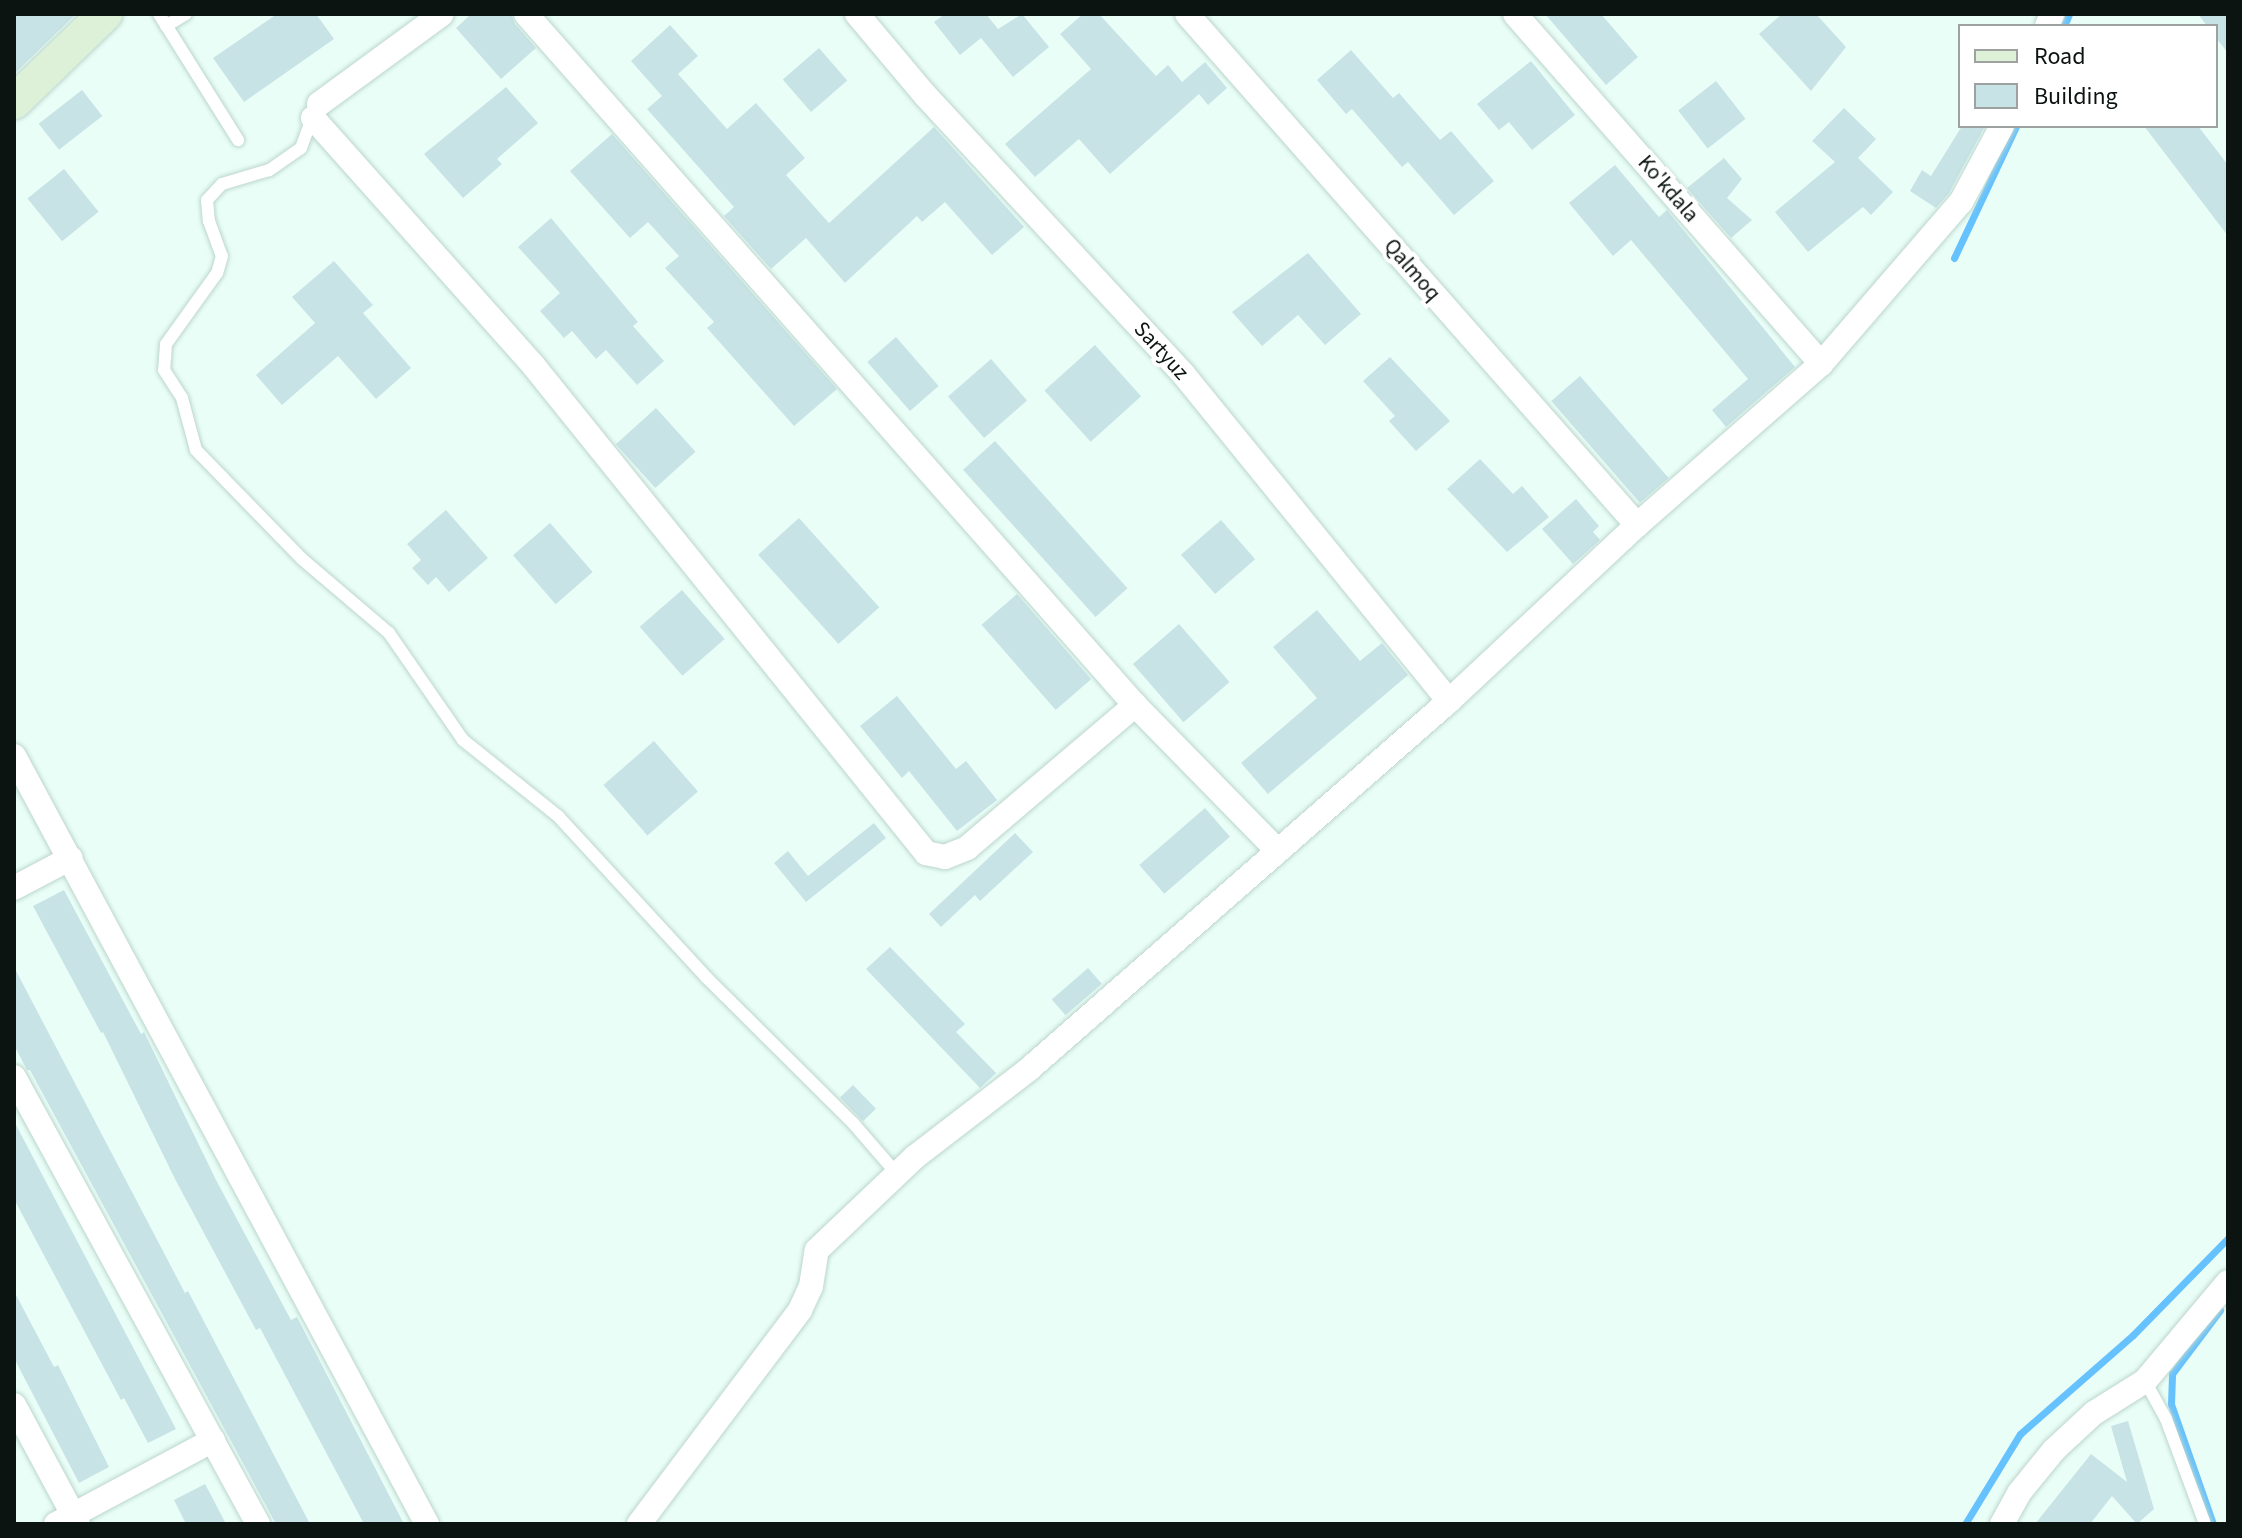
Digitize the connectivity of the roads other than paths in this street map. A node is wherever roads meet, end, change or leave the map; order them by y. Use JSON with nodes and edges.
{"nodes":[{"id":1,"x":105,"y":14,"type":"edge"},
{"id":2,"x":159,"y":14,"type":"edge"},
{"id":3,"x":186,"y":14,"type":"edge"},
{"id":4,"x":442,"y":14,"type":"edge"},
{"id":5,"x":526,"y":14,"type":"edge"},
{"id":6,"x":857,"y":14,"type":"edge"},
{"id":7,"x":1187,"y":14,"type":"edge"},
{"id":8,"x":1515,"y":14,"type":"edge"},
{"id":9,"x":166,"y":26,"type":"junction"},
{"id":10,"x":14,"y":102,"type":"edge"},
{"id":11,"x":316,"y":111,"type":"junction"},
{"id":12,"x":2001,"y":128,"type":"edge"},
{"id":13,"x":238,"y":140,"type":"dead end"},
{"id":14,"x":1821,"y":364,"type":"junction"},
{"id":15,"x":1637,"y":525,"type":"junction"},
{"id":16,"x":1449,"y":701,"type":"junction"},
{"id":17,"x":1135,"y":705,"type":"junction"},
{"id":18,"x":14,"y":756,"type":"edge"},
{"id":19,"x":1278,"y":851,"type":"junction"},
{"id":20,"x":71,"y":858,"type":"junction"},
{"id":21,"x":14,"y":888,"type":"edge"},
{"id":22,"x":14,"y":1077,"type":"edge"},
{"id":23,"x":897,"y":1174,"type":"junction"},
{"id":24,"x":2228,"y":1282,"type":"edge"},
{"id":25,"x":2145,"y":1381,"type":"junction"},
{"id":26,"x":14,"y":1405,"type":"edge"},
{"id":27,"x":213,"y":1440,"type":"junction"},
{"id":28,"x":69,"y":1521,"type":"edge"},
{"id":29,"x":258,"y":1524,"type":"edge"},
{"id":30,"x":427,"y":1524,"type":"edge"},
{"id":31,"x":639,"y":1524,"type":"edge"},
{"id":32,"x":2002,"y":1524,"type":"edge"},
{"id":33,"x":2205,"y":1524,"type":"edge"}],
"edges":[{"from":1,"to":10,"type":"main road"},
{"from":2,"to":9,"type":"lane"},
{"from":3,"to":9,"type":"lane"},
{"from":4,"to":11,"type":"street"},
{"from":5,"to":17,"type":"street"},
{"from":6,"to":16,"type":"street","name":"Sartyuz"},
{"from":7,"to":15,"type":"street","name":"Qalmoq"},
{"from":8,"to":14,"type":"street","name":"Ko'kdala"},
{"from":9,"to":13,"type":"lane"},
{"from":11,"to":17,"type":"street"},
{"from":11,"to":23,"type":"lane"},
{"from":12,"to":14,"type":"street"},
{"from":14,"to":15,"type":"street"},
{"from":15,"to":16,"type":"street"},
{"from":16,"to":19,"type":"street"},
{"from":17,"to":19,"type":"street"},
{"from":18,"to":20,"type":"street"},
{"from":19,"to":23,"type":"street"},
{"from":20,"to":21,"type":"street"},
{"from":20,"to":30,"type":"street"},
{"from":22,"to":27,"type":"street"},
{"from":23,"to":31,"type":"street"},
{"from":24,"to":25,"type":"street"},
{"from":25,"to":32,"type":"street"},
{"from":25,"to":33,"type":"lane"},
{"from":26,"to":28,"type":"street"},
{"from":27,"to":28,"type":"street"},
{"from":27,"to":29,"type":"street"}]}
